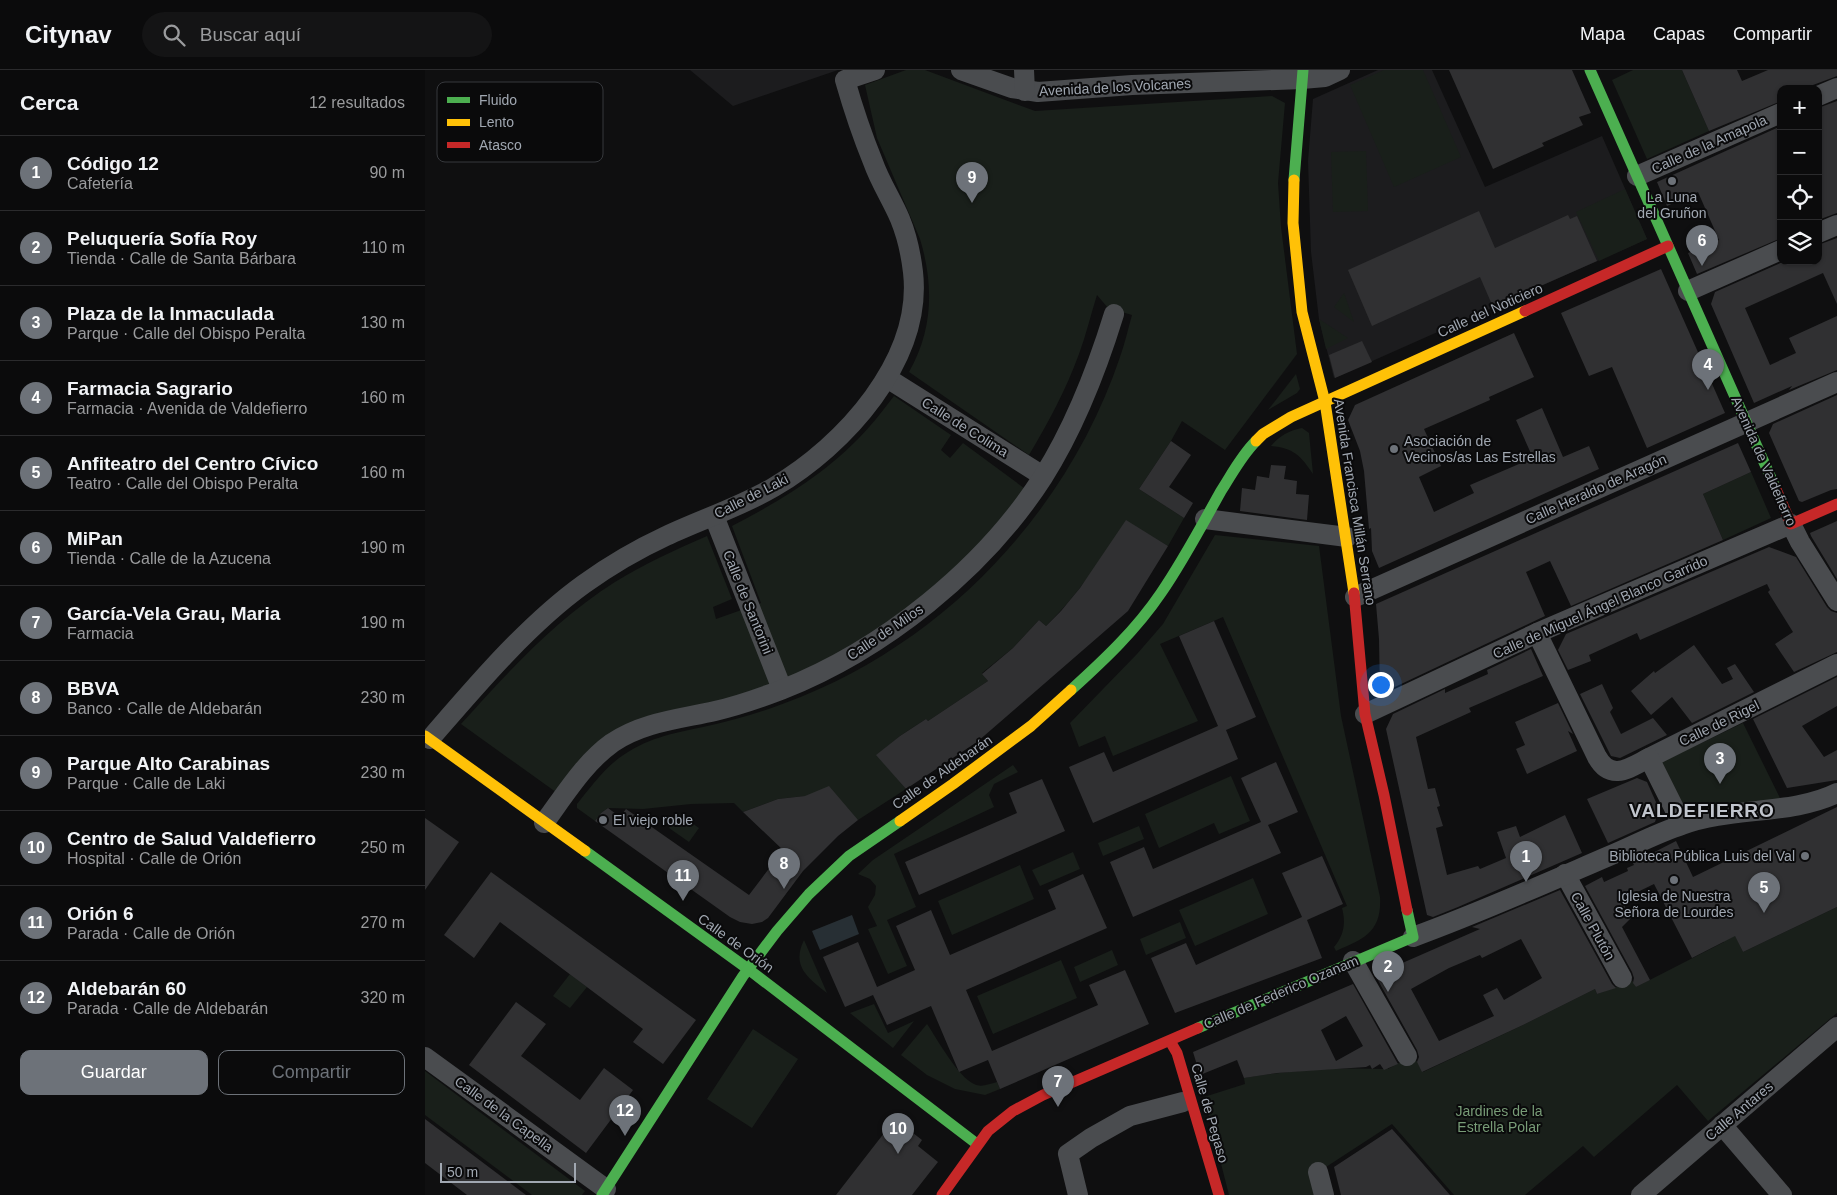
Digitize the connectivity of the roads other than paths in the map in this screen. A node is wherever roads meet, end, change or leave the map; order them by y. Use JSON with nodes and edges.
{"nodes":[{"id":1,"x":875,"y":70,"type":"edge"},
{"id":2,"x":961,"y":70,"type":"edge"},
{"id":3,"x":1024,"y":70,"type":"edge"},
{"id":4,"x":1340,"y":70,"type":"edge"},
{"id":5,"x":1595,"y":72,"type":"edge"},
{"id":6,"x":1303,"y":74,"type":"edge"},
{"id":7,"x":1132,"y":78,"type":"edge"},
{"id":8,"x":1837,"y":88,"type":"edge"},
{"id":9,"x":1025,"y":91,"type":"junction"},
{"id":10,"x":1822,"y":94,"type":"edge"},
{"id":11,"x":1777,"y":114,"type":"edge"},
{"id":12,"x":1637,"y":176,"type":"junction"},
{"id":13,"x":1837,"y":225,"type":"edge"},
{"id":14,"x":1822,"y":231,"type":"edge"},
{"id":15,"x":1668,"y":246,"type":"junction"},
{"id":16,"x":1777,"y":252,"type":"edge"},
{"id":17,"x":1688,"y":291,"type":"junction"},
{"id":18,"x":1115,"y":314,"type":"dead end"},
{"id":19,"x":887,"y":378,"type":"junction"},
{"id":20,"x":1837,"y":382,"type":"edge"},
{"id":21,"x":1325,"y":402,"type":"junction"},
{"id":22,"x":1746,"y":422,"type":"junction"},
{"id":23,"x":1043,"y":476,"type":"junction"},
{"id":24,"x":1837,"y":504,"type":"edge"},
{"id":25,"x":714,"y":516,"type":"junction"},
{"id":26,"x":1205,"y":519,"type":"junction"},
{"id":27,"x":1791,"y":524,"type":"junction"},
{"id":28,"x":1347,"y":536,"type":"junction"},
{"id":29,"x":1355,"y":596,"type":"junction"},
{"id":30,"x":1837,"y":601,"type":"edge"},
{"id":31,"x":1537,"y":633,"type":"junction"},
{"id":32,"x":1837,"y":664,"type":"edge"},
{"id":33,"x":782,"y":689,"type":"junction"},
{"id":34,"x":1365,"y":714,"type":"junction"},
{"id":35,"x":427,"y":738,"type":"edge"},
{"id":36,"x":1649,"y":758,"type":"junction"},
{"id":37,"x":1837,"y":793,"type":"edge"},
{"id":38,"x":544,"y":823,"type":"junction"},
{"id":39,"x":1682,"y":824,"type":"junction"},
{"id":40,"x":1565,"y":874,"type":"junction"},
{"id":41,"x":1413,"y":937,"type":"junction"},
{"id":42,"x":1353,"y":961,"type":"junction"},
{"id":43,"x":748,"y":969,"type":"junction"},
{"id":44,"x":1622,"y":978,"type":"dead end"},
{"id":45,"x":1837,"y":1028,"type":"edge"},
{"id":46,"x":1170,"y":1040,"type":"junction"},
{"id":47,"x":1407,"y":1056,"type":"dead end"},
{"id":48,"x":425,"y":1057,"type":"edge"},
{"id":49,"x":1183,"y":1102,"type":"dead end"},
{"id":50,"x":1722,"y":1125,"type":"junction"},
{"id":51,"x":977,"y":1144,"type":"junction"},
{"id":52,"x":1318,"y":1172,"type":"dead end"},
{"id":53,"x":604,"y":1192,"type":"edge"},
{"id":54,"x":942,"y":1195,"type":"edge"},
{"id":55,"x":1078,"y":1195,"type":"edge"},
{"id":56,"x":1219,"y":1195,"type":"edge"},
{"id":57,"x":1324,"y":1195,"type":"edge"},
{"id":58,"x":1641,"y":1195,"type":"edge"},
{"id":59,"x":1782,"y":1195,"type":"edge"}],
"edges":[{"from":1,"to":19,"type":"street","name":"Calle de Laki"},
{"from":2,"to":9,"type":"street","name":"Avenida de los Volcanes"},
{"from":3,"to":9,"type":"street"},
{"from":4,"to":6,"type":"street","name":"Avenida de los Volcanes"},
{"from":5,"to":12,"type":"street","name":"Avenida de Valdefierro"},
{"from":6,"to":7,"type":"street","name":"Avenida de los Volcanes"},
{"from":6,"to":21,"type":"street","name":"Avenida Francisca Millán Serrano"},
{"from":7,"to":9,"type":"street","name":"Avenida de los Volcanes"},
{"from":8,"to":10,"type":"street"},
{"from":11,"to":12,"type":"street","name":"Calle de la Amapola"},
{"from":12,"to":15,"type":"street","name":"Avenida de Valdefierro"},
{"from":13,"to":14,"type":"street"},
{"from":15,"to":17,"type":"street","name":"Avenida de Valdefierro"},
{"from":15,"to":21,"type":"street","name":"Calle del Noticiero"},
{"from":16,"to":17,"type":"street"},
{"from":17,"to":22,"type":"street","name":"Avenida de Valdefierro"},
{"from":18,"to":23,"type":"street","name":"Calle de Milos"},
{"from":19,"to":23,"type":"street","name":"Calle de Colima"},
{"from":19,"to":25,"type":"street","name":"Calle de Laki"},
{"from":20,"to":22,"type":"street","name":"Calle Heraldo de Aragón"},
{"from":21,"to":26,"type":"street","name":"Calle de Aldebarán"},
{"from":21,"to":28,"type":"street","name":"Avenida Francisca Millán Serrano"},
{"from":22,"to":27,"type":"street","name":"Avenida de Valdefierro"},
{"from":22,"to":29,"type":"street","name":"Calle Heraldo de Aragón"},
{"from":23,"to":33,"type":"street","name":"Calle de Milos"},
{"from":24,"to":27,"type":"street","name":"Calle de Miguel Ángel Blanco Garrido"},
{"from":25,"to":33,"type":"street","name":"Calle de Santorini"},
{"from":25,"to":35,"type":"street","name":"Calle de Laki"},
{"from":26,"to":28,"type":"street"},
{"from":26,"to":43,"type":"street","name":"Calle de Aldebarán"},
{"from":27,"to":30,"type":"street","name":"Avenida de Valdefierro"},
{"from":27,"to":31,"type":"street","name":"Calle de Miguel Ángel Blanco Garrido"},
{"from":28,"to":29,"type":"street","name":"Avenida Francisca Millán Serrano"},
{"from":29,"to":34,"type":"street","name":"Avenida Francisca Millán Serrano"},
{"from":31,"to":34,"type":"street","name":"Calle de Miguel Ángel Blanco Garrido"},
{"from":31,"to":36,"type":"street","name":"Calle de Rigel"},
{"from":32,"to":36,"type":"street","name":"Calle de Rigel"},
{"from":33,"to":38,"type":"street","name":"Calle de Milos"},
{"from":34,"to":41,"type":"street","name":"Avenida Francisca Millán Serrano"},
{"from":35,"to":38,"type":"street","name":"Calle de Orión"},
{"from":36,"to":39,"type":"street"},
{"from":37,"to":39,"type":"street","name":"Calle de Federico Ozanam"},
{"from":38,"to":43,"type":"street","name":"Calle de Orión"},
{"from":39,"to":40,"type":"street","name":"Calle de Federico Ozanam"},
{"from":40,"to":41,"type":"street","name":"Calle de Federico Ozanam"},
{"from":40,"to":44,"type":"street","name":"Calle Plutón"},
{"from":41,"to":42,"type":"street","name":"Calle de Federico Ozanam"},
{"from":42,"to":46,"type":"street","name":"Calle de Federico Ozanam"},
{"from":42,"to":47,"type":"street"},
{"from":43,"to":51,"type":"street","name":"Calle de Orión"},
{"from":43,"to":53,"type":"street","name":"Calle de Aldebarán"},
{"from":45,"to":50,"type":"street","name":"Calle Antares"},
{"from":46,"to":51,"type":"street","name":"Calle de Federico Ozanam"},
{"from":46,"to":56,"type":"street","name":"Calle de Pegaso"},
{"from":48,"to":53,"type":"street","name":"Calle de la Capella"},
{"from":49,"to":55,"type":"street"},
{"from":50,"to":58,"type":"street","name":"Calle Antares"},
{"from":50,"to":59,"type":"street"},
{"from":51,"to":54,"type":"street","name":"Calle de Federico Ozanam"},
{"from":52,"to":57,"type":"street"}]}
